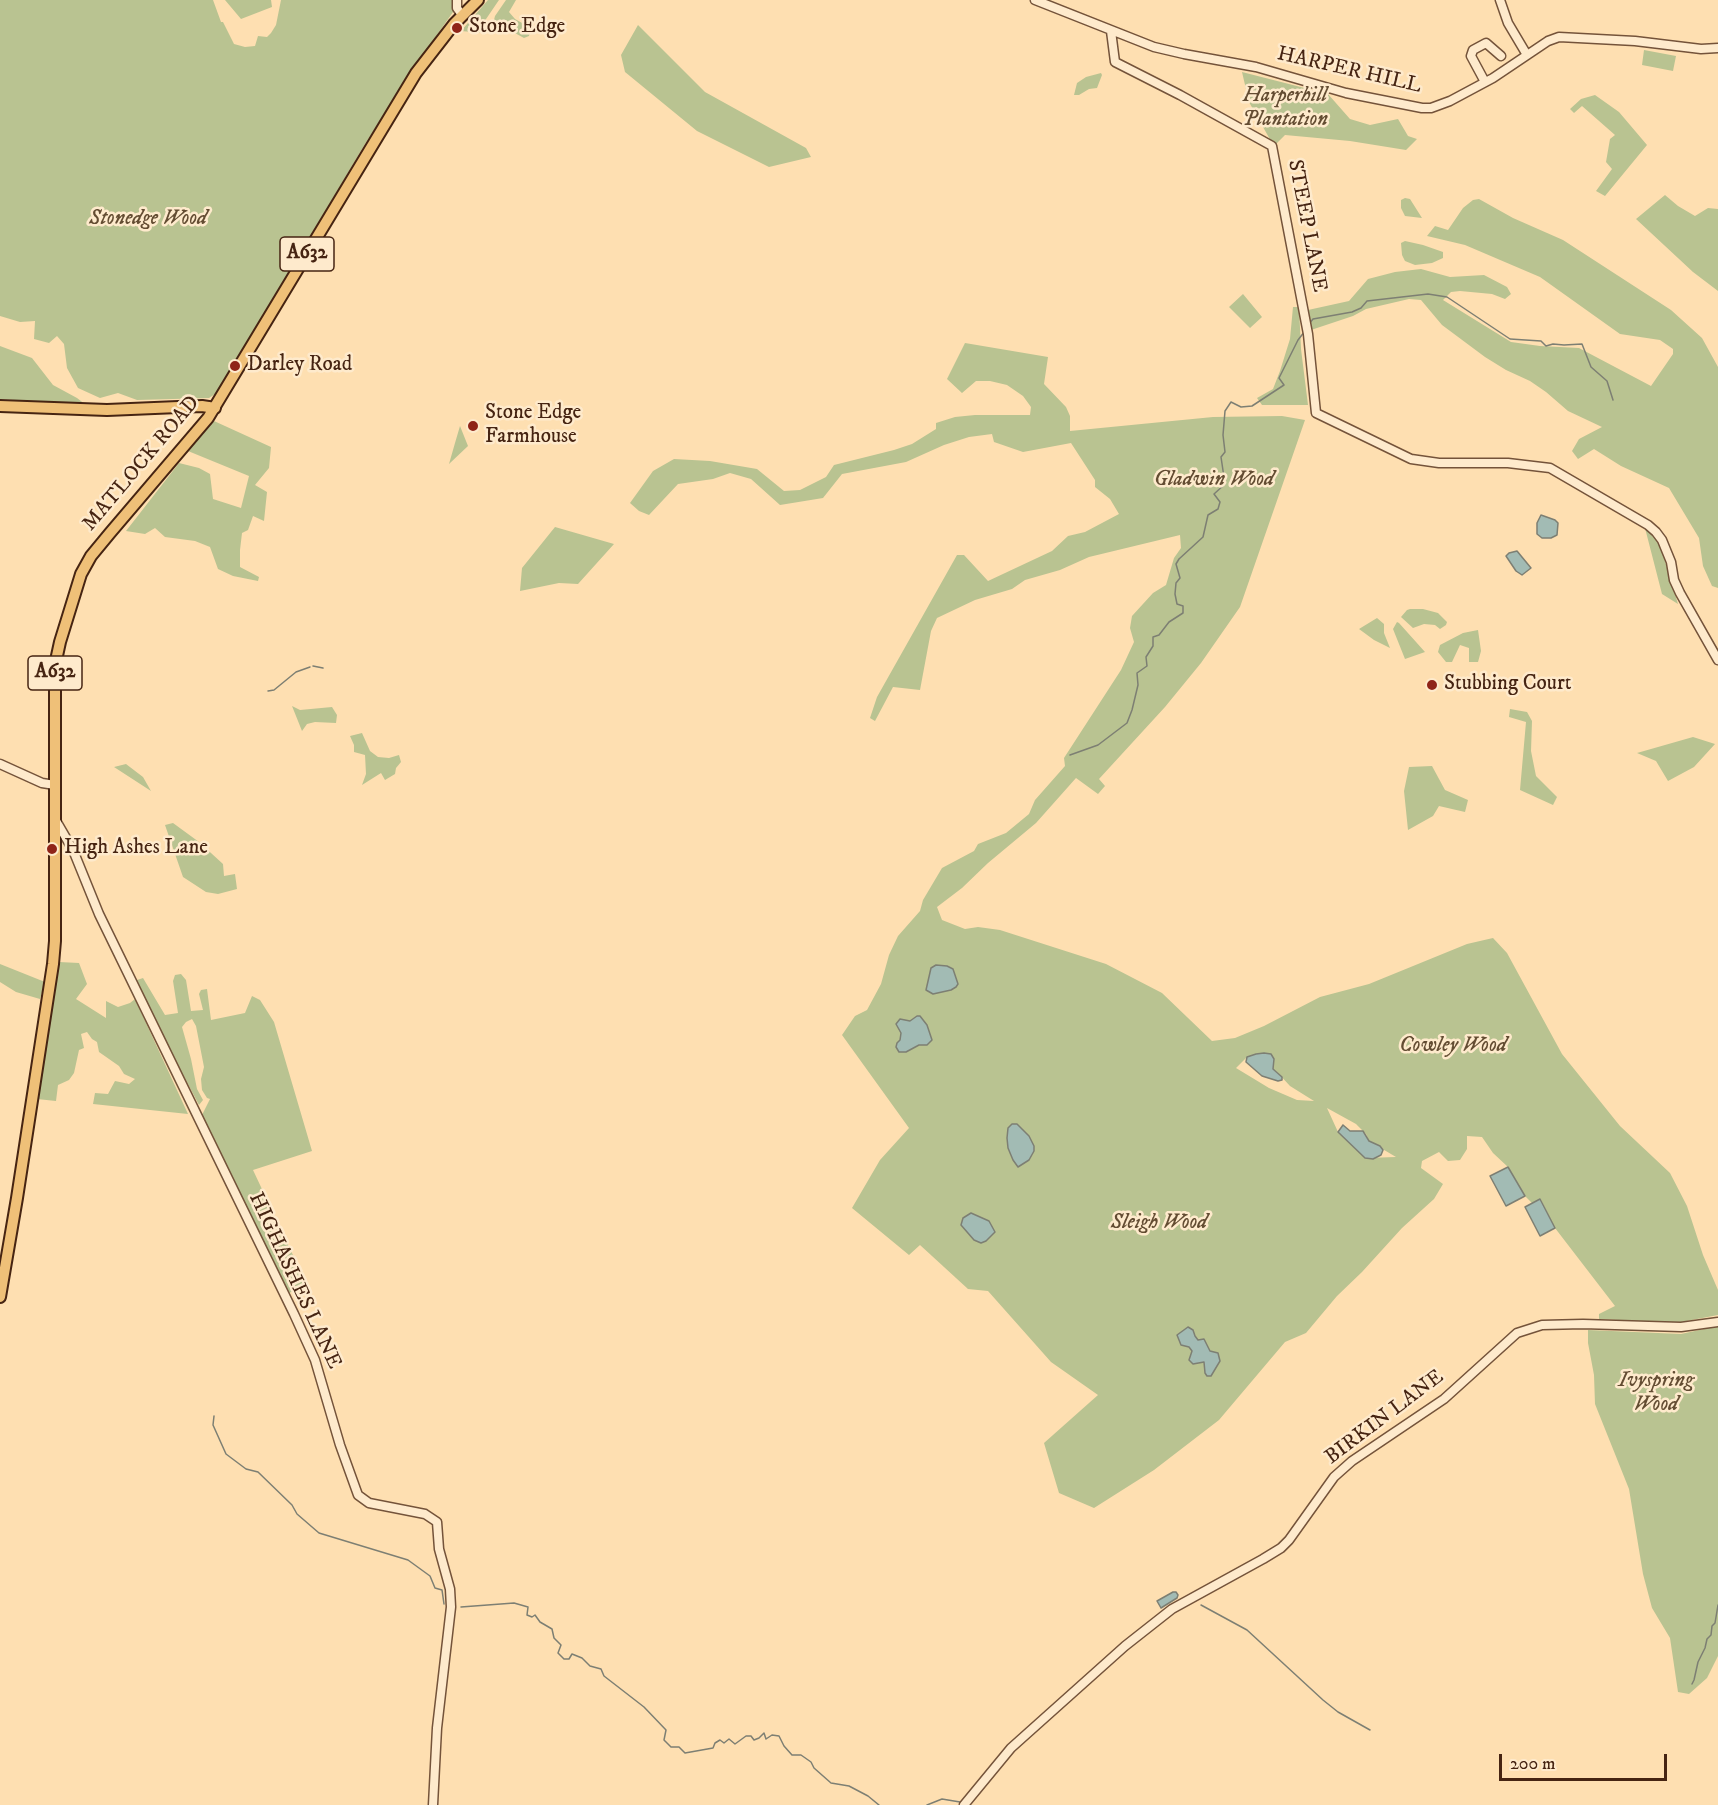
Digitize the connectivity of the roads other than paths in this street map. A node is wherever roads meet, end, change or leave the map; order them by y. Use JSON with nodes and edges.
{"nodes":[{"id":1,"x":457,"y":0,"type":"edge"},
{"id":2,"x":478,"y":0,"type":"edge"},
{"id":3,"x":1035,"y":0,"type":"edge"},
{"id":4,"x":1060,"y":0,"type":"edge"},
{"id":5,"x":1500,"y":0,"type":"edge"},
{"id":6,"x":1061,"y":10,"type":"junction"},
{"id":7,"x":462,"y":15,"type":"junction"},
{"id":8,"x":1112,"y":31,"type":"junction"},
{"id":9,"x":1718,"y":48,"type":"edge"},
{"id":10,"x":1527,"y":55,"type":"junction"},
{"id":11,"x":1501,"y":56,"type":"dead end"},
{"id":12,"x":1485,"y":82,"type":"junction"},
{"id":13,"x":0,"y":406,"type":"edge"},
{"id":14,"x":215,"y":408,"type":"junction"},
{"id":15,"x":1718,"y":660,"type":"edge"},
{"id":16,"x":0,"y":764,"type":"edge"},
{"id":17,"x":55,"y":785,"type":"junction"},
{"id":18,"x":55,"y":819,"type":"junction"},
{"id":19,"x":0,"y":1297,"type":"edge"},
{"id":20,"x":1718,"y":1322,"type":"edge"},
{"id":21,"x":433,"y":1805,"type":"edge"},
{"id":22,"x":965,"y":1805,"type":"edge"}],
"edges":[{"from":1,"to":7,"type":"street"},
{"from":2,"to":7,"type":"main road","name":"MATLOCK ROAD","number":"A632"},
{"from":3,"to":6,"type":"street","name":"HARPER HILL"},
{"from":4,"to":6,"type":"street"},
{"from":5,"to":10,"type":"street"},
{"from":6,"to":8,"type":"street","name":"HARPER HILL"},
{"from":7,"to":14,"type":"main road","name":"MATLOCK ROAD","number":"A632"},
{"from":8,"to":12,"type":"street","name":"HARPER HILL"},
{"from":8,"to":15,"type":"street","name":"STEEP LANE"},
{"from":9,"to":10,"type":"street","name":"HARPER HILL"},
{"from":10,"to":12,"type":"street","name":"HARPER HILL"},
{"from":11,"to":12,"type":"street"},
{"from":13,"to":14,"type":"main road"},
{"from":14,"to":17,"type":"main road","name":"MATLOCK ROAD","number":"A632"},
{"from":16,"to":17,"type":"street"},
{"from":17,"to":18,"type":"main road","name":"MATLOCK ROAD","number":"A632"},
{"from":18,"to":19,"type":"main road","number":"A632"},
{"from":18,"to":21,"type":"street","name":"HIGHASHES LANE"},
{"from":20,"to":22,"type":"street","name":"BIRKIN LANE"}]}
